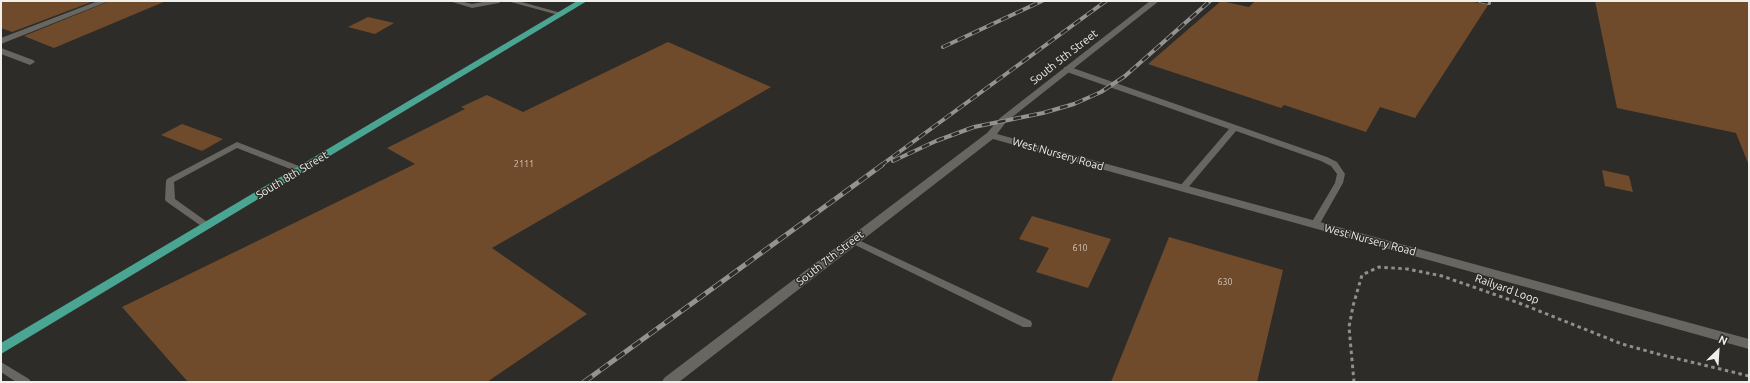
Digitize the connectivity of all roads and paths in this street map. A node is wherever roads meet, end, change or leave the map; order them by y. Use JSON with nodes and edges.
{"nodes":[{"id":1,"x":105,"y":1,"type":"edge"},
{"id":2,"x":452,"y":1,"type":"edge"},
{"id":3,"x":499,"y":1,"type":"edge"},
{"id":4,"x":510,"y":1,"type":"edge"},
{"id":5,"x":583,"y":1,"type":"edge"},
{"id":6,"x":1155,"y":1,"type":"edge"},
{"id":7,"x":562,"y":14,"type":"junction"},
{"id":8,"x":1,"y":41,"type":"edge"},
{"id":9,"x":1,"y":51,"type":"edge"},
{"id":10,"x":30,"y":62,"type":"dead end"},
{"id":11,"x":1067,"y":69,"type":"junction"},
{"id":12,"x":1234,"y":128,"type":"junction"},
{"id":13,"x":991,"y":135,"type":"junction"},
{"id":14,"x":301,"y":170,"type":"junction"},
{"id":15,"x":1183,"y":188,"type":"junction"},
{"id":16,"x":1315,"y":225,"type":"junction"},
{"id":17,"x":207,"y":226,"type":"junction"},
{"id":18,"x":852,"y":240,"type":"junction"},
{"id":19,"x":1027,"y":324,"type":"dead end"},
{"id":20,"x":1749,"y":344,"type":"edge"},
{"id":21,"x":1,"y":349,"type":"edge"},
{"id":22,"x":1,"y":366,"type":"edge"},
{"id":23,"x":1749,"y":376,"type":"edge"},
{"id":24,"x":25,"y":382,"type":"edge"},
{"id":25,"x":669,"y":382,"type":"edge"},
{"id":26,"x":1354,"y":382,"type":"edge"}],
"edges":[{"from":1,"to":8,"type":"street"},
{"from":2,"to":3,"type":"lane"},
{"from":4,"to":7,"type":"lane"},
{"from":5,"to":7,"type":"main road","name":"South 8th Street"},
{"from":6,"to":11,"type":"street","name":"South 5th Street"},
{"from":7,"to":14,"type":"main road","name":"South 8th Street"},
{"from":9,"to":10,"type":"street"},
{"from":11,"to":12,"type":"lane"},
{"from":11,"to":13,"type":"street","name":"South 5th Street"},
{"from":12,"to":15,"type":"lane"},
{"from":12,"to":16,"type":"lane"},
{"from":13,"to":15,"type":"street","name":"West Nursery Road"},
{"from":13,"to":18,"type":"street","name":"South 7th Street"},
{"from":14,"to":17,"type":"main road","name":"South 8th Street"},
{"from":14,"to":17,"type":"lane"},
{"from":15,"to":16,"type":"street","name":"West Nursery Road"},
{"from":16,"to":20,"type":"street","name":"West Nursery Road"},
{"from":17,"to":21,"type":"main road","name":"South 8th Street"},
{"from":18,"to":19,"type":"lane"},
{"from":18,"to":25,"type":"street","name":"South 7th Street"},
{"from":22,"to":24,"type":"lane"},
{"from":23,"to":26,"type":"path","name":"Railyard Loop"}]}
